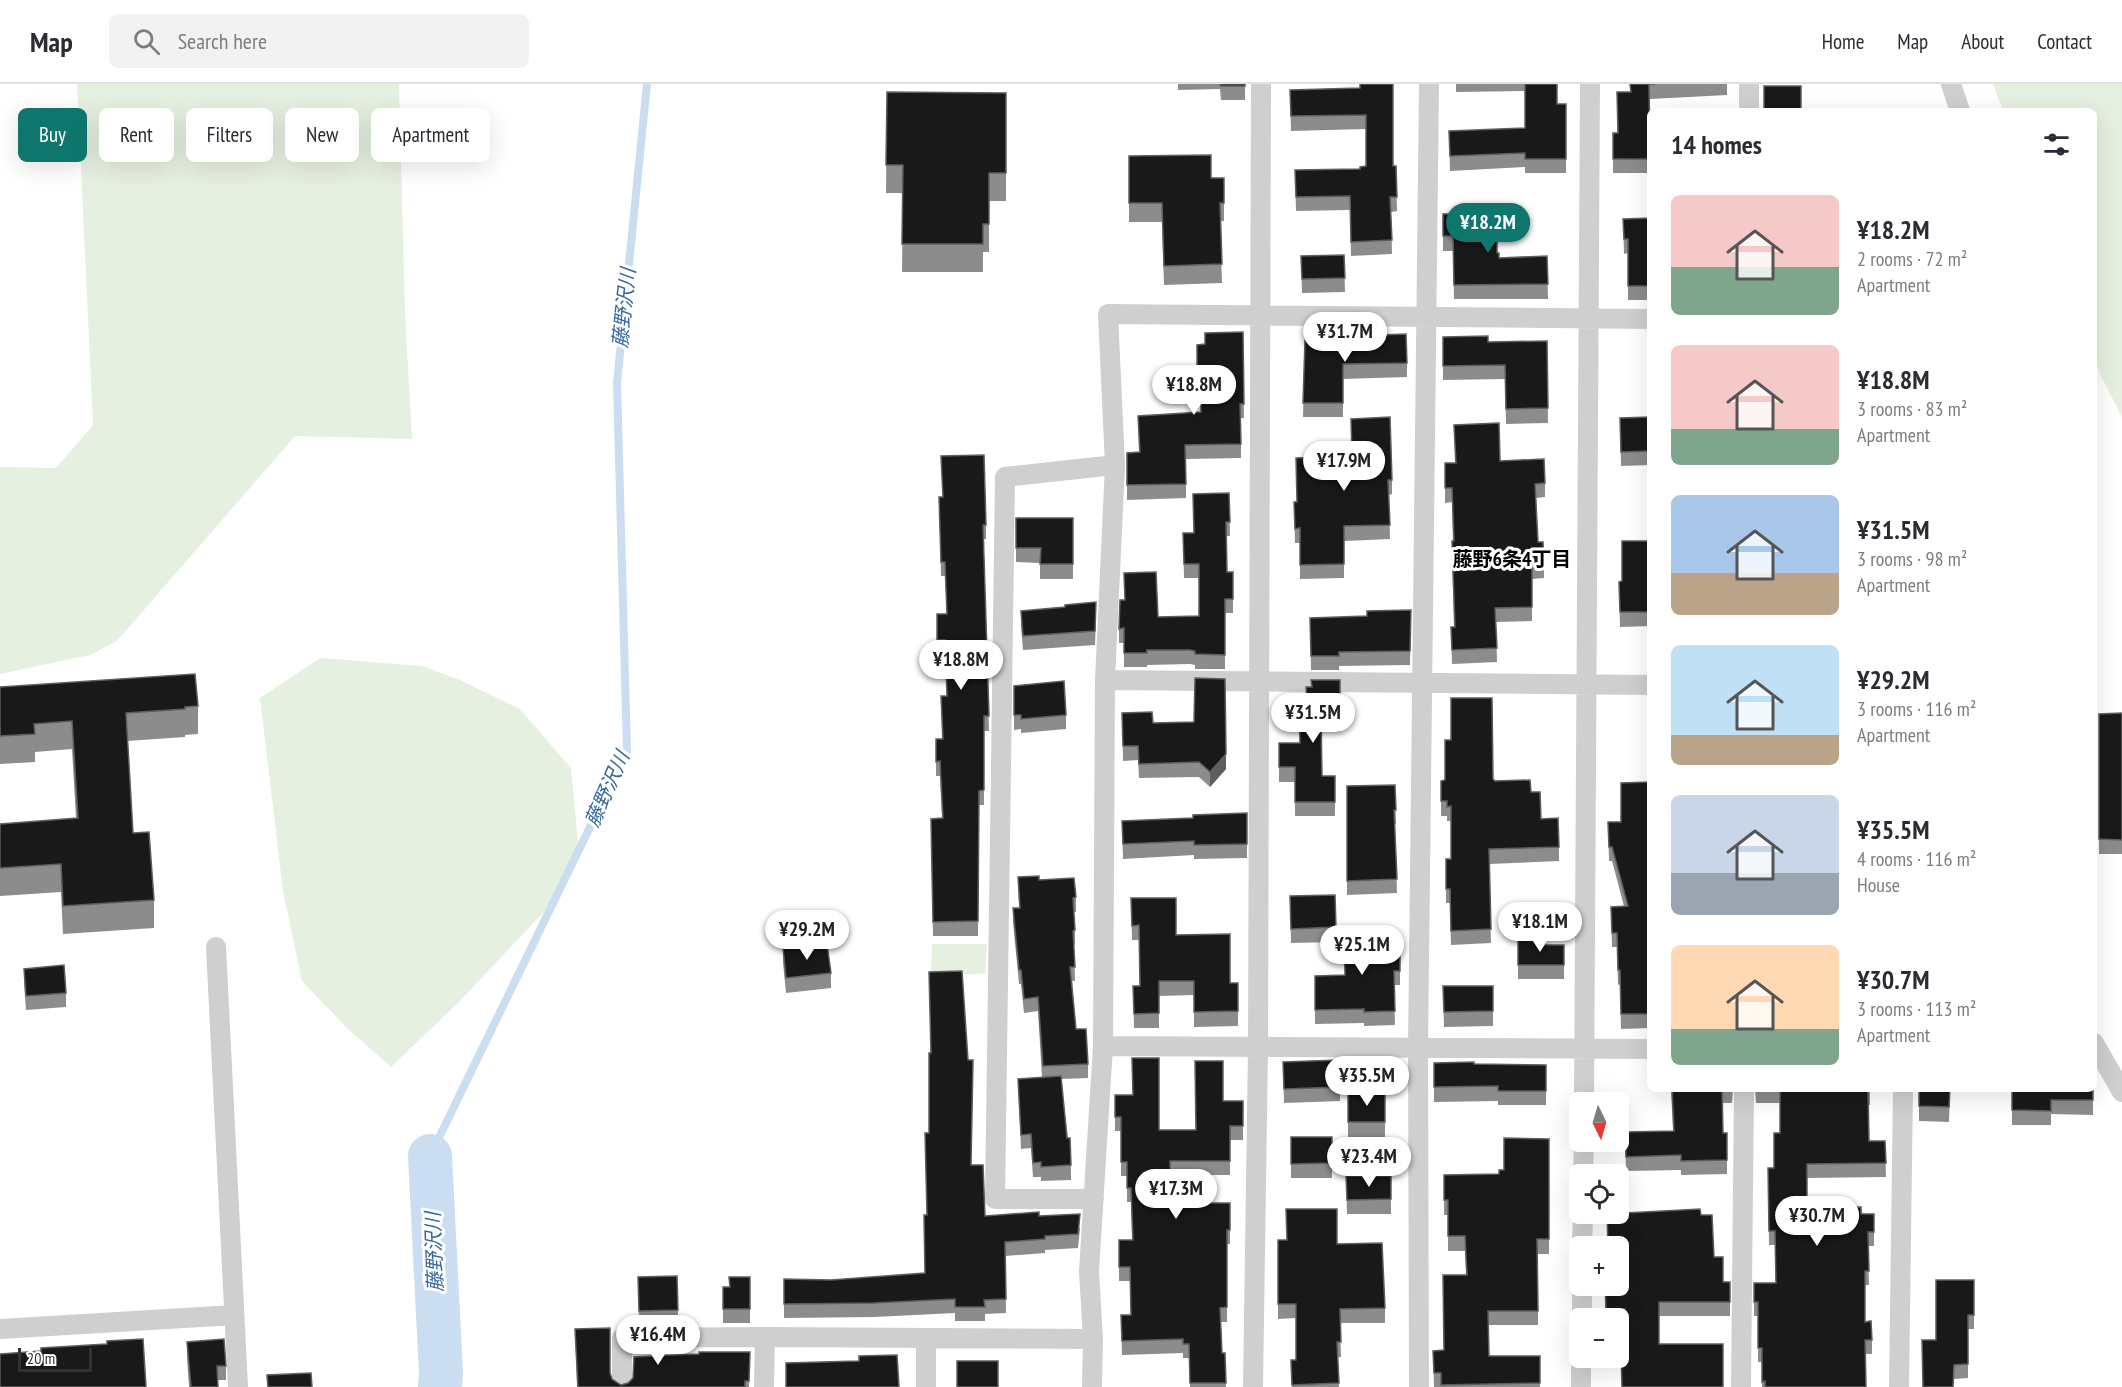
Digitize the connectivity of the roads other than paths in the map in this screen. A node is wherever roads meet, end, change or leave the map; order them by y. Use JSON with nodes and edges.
{"nodes":[{"id":1,"x":1261,"y":84,"type":"edge"},
{"id":2,"x":1429,"y":84,"type":"edge"},
{"id":3,"x":1590,"y":84,"type":"edge"},
{"id":4,"x":1749,"y":84,"type":"edge"},
{"id":5,"x":1951,"y":84,"type":"edge"},
{"id":6,"x":1749,"y":108,"type":"edge"},
{"id":7,"x":1959,"y":108,"type":"edge"},
{"id":8,"x":1260,"y":316,"type":"junction"},
{"id":9,"x":1426,"y":317,"type":"junction"},
{"id":10,"x":1589,"y":319,"type":"junction"},
{"id":11,"x":1647,"y":319,"type":"edge"},
{"id":12,"x":1115,"y":465,"type":"junction"},
{"id":13,"x":1105,"y":680,"type":"junction"},
{"id":14,"x":1259,"y":681,"type":"junction"},
{"id":15,"x":1422,"y":684,"type":"junction"},
{"id":16,"x":1587,"y":685,"type":"junction"},
{"id":17,"x":1647,"y":685,"type":"edge"},
{"id":18,"x":216,"y":947,"type":"dead end"},
{"id":19,"x":1102,"y":1046,"type":"junction"},
{"id":20,"x":1258,"y":1047,"type":"junction"},
{"id":21,"x":1418,"y":1048,"type":"junction"},
{"id":22,"x":1585,"y":1049,"type":"junction"},
{"id":23,"x":1647,"y":1049,"type":"edge"},
{"id":24,"x":2097,"y":1049,"type":"edge"},
{"id":25,"x":1584,"y":1092,"type":"edge"},
{"id":26,"x":1744,"y":1092,"type":"edge"},
{"id":27,"x":1903,"y":1092,"type":"edge"},
{"id":28,"x":2122,"y":1092,"type":"edge"},
{"id":29,"x":1094,"y":1199,"type":"junction"},
{"id":30,"x":234,"y":1315,"type":"junction"},
{"id":31,"x":0,"y":1329,"type":"edge"},
{"id":32,"x":765,"y":1336,"type":"junction"},
{"id":33,"x":926,"y":1338,"type":"junction"},
{"id":34,"x":1093,"y":1339,"type":"junction"},
{"id":35,"x":1581,"y":1368,"type":"edge"},
{"id":36,"x":238,"y":1387,"type":"edge"},
{"id":37,"x":622,"y":1387,"type":"edge"},
{"id":38,"x":765,"y":1387,"type":"edge"},
{"id":39,"x":926,"y":1387,"type":"edge"},
{"id":40,"x":1092,"y":1387,"type":"edge"},
{"id":41,"x":1253,"y":1387,"type":"edge"},
{"id":42,"x":1419,"y":1387,"type":"edge"},
{"id":43,"x":1581,"y":1387,"type":"edge"},
{"id":44,"x":1741,"y":1387,"type":"edge"},
{"id":45,"x":1899,"y":1387,"type":"edge"}],
"edges":[{"from":1,"to":8,"type":"street"},
{"from":2,"to":9,"type":"street"},
{"from":3,"to":10,"type":"street"},
{"from":4,"to":6,"type":"street"},
{"from":5,"to":7,"type":"street"},
{"from":8,"to":9,"type":"street"},
{"from":8,"to":12,"type":"street"},
{"from":8,"to":14,"type":"street"},
{"from":9,"to":10,"type":"street"},
{"from":9,"to":15,"type":"street"},
{"from":10,"to":11,"type":"street"},
{"from":10,"to":16,"type":"street"},
{"from":12,"to":13,"type":"street"},
{"from":12,"to":29,"type":"street"},
{"from":13,"to":14,"type":"street"},
{"from":13,"to":19,"type":"street"},
{"from":14,"to":15,"type":"street"},
{"from":14,"to":20,"type":"street"},
{"from":15,"to":16,"type":"street"},
{"from":15,"to":21,"type":"street"},
{"from":16,"to":17,"type":"street"},
{"from":16,"to":22,"type":"street"},
{"from":18,"to":30,"type":"street"},
{"from":19,"to":20,"type":"street"},
{"from":19,"to":29,"type":"street"},
{"from":20,"to":21,"type":"street"},
{"from":20,"to":41,"type":"street"},
{"from":21,"to":22,"type":"street"},
{"from":21,"to":42,"type":"street"},
{"from":22,"to":23,"type":"street"},
{"from":22,"to":25,"type":"street"},
{"from":24,"to":28,"type":"street"},
{"from":26,"to":44,"type":"street"},
{"from":27,"to":45,"type":"street"},
{"from":29,"to":34,"type":"street"},
{"from":30,"to":31,"type":"street"},
{"from":30,"to":36,"type":"street"},
{"from":32,"to":33,"type":"street"},
{"from":32,"to":37,"type":"street"},
{"from":32,"to":38,"type":"street"},
{"from":33,"to":34,"type":"street"},
{"from":33,"to":39,"type":"street"},
{"from":34,"to":40,"type":"street"},
{"from":35,"to":43,"type":"street"}]}
